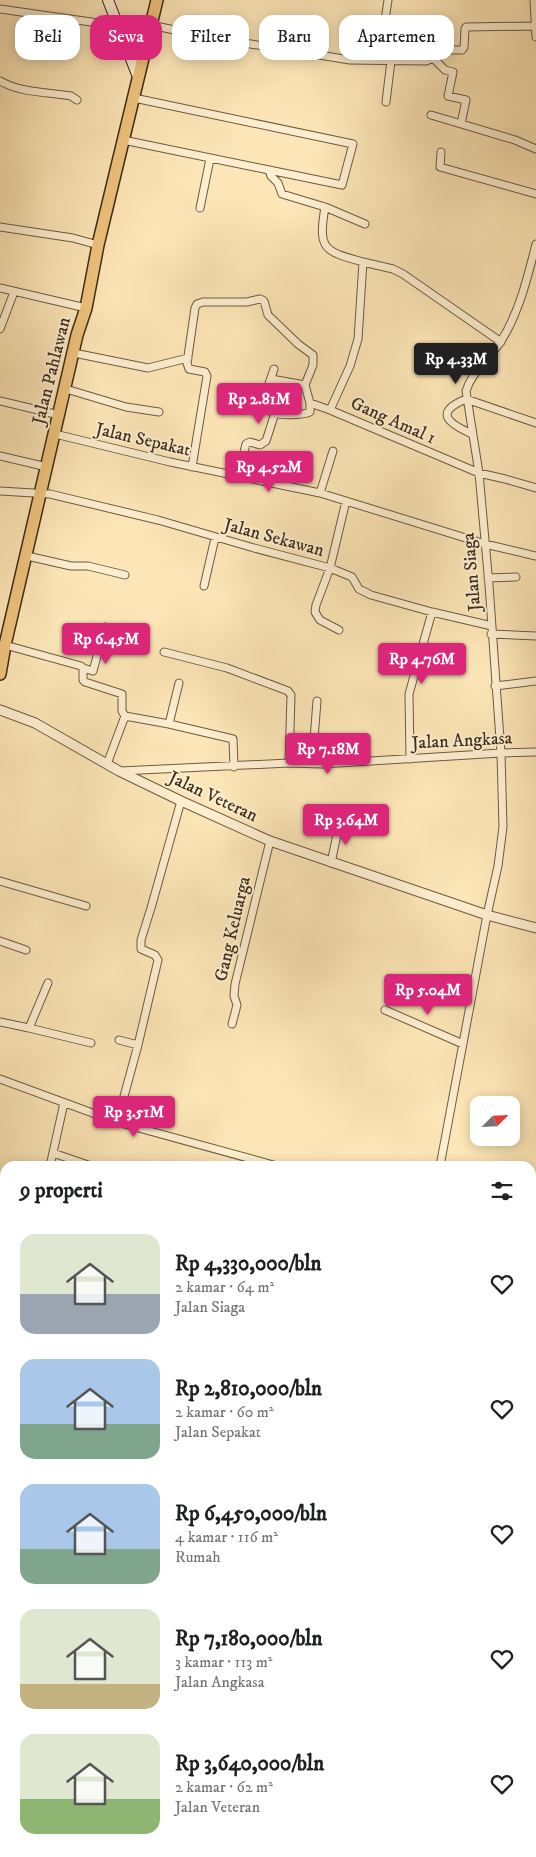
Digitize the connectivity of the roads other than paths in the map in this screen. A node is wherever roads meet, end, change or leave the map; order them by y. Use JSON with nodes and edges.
{"nodes":[{"id":1,"x":108,"y":0,"type":"edge"},
{"id":2,"x":157,"y":0,"type":"edge"},
{"id":3,"x":388,"y":0,"type":"edge"},
{"id":4,"x":534,"y":0,"type":"edge"},
{"id":5,"x":0,"y":8,"type":"edge"},
{"id":6,"x":114,"y":15,"type":"edge"},
{"id":7,"x":153,"y":15,"type":"edge"},
{"id":8,"x":386,"y":15,"type":"edge"},
{"id":9,"x":90,"y":22,"type":"edge"},
{"id":10,"x":535,"y":26,"type":"edge"},
{"id":11,"x":162,"y":27,"type":"edge"},
{"id":12,"x":536,"y":37,"type":"edge"},
{"id":13,"x":454,"y":50,"type":"edge"},
{"id":14,"x":339,"y":59,"type":"edge"},
{"id":15,"x":132,"y":60,"type":"edge"},
{"id":16,"x":141,"y":60,"type":"edge"},
{"id":17,"x":379,"y":60,"type":"edge"},
{"id":18,"x":429,"y":60,"type":"edge"},
{"id":19,"x":435,"y":60,"type":"edge"},
{"id":20,"x":391,"y":61,"type":"junction"},
{"id":21,"x":138,"y":77,"type":"junction"},
{"id":22,"x":0,"y":81,"type":"edge"},
{"id":23,"x":134,"y":98,"type":"junction"},
{"id":24,"x":76,"y":100,"type":"dead end"},
{"id":25,"x":386,"y":102,"type":"dead end"},
{"id":26,"x":431,"y":115,"type":"dead end"},
{"id":27,"x":462,"y":119,"type":"dead end"},
{"id":28,"x":123,"y":140,"type":"junction"},
{"id":29,"x":536,"y":149,"type":"edge"},
{"id":30,"x":441,"y":152,"type":"dead end"},
{"id":31,"x":210,"y":159,"type":"junction"},
{"id":32,"x":268,"y":170,"type":"junction"},
{"id":33,"x":536,"y":194,"type":"edge"},
{"id":34,"x":325,"y":207,"type":"junction"},
{"id":35,"x":200,"y":208,"type":"dead end"},
{"id":36,"x":365,"y":224,"type":"dead end"},
{"id":37,"x":0,"y":227,"type":"edge"},
{"id":38,"x":536,"y":244,"type":"edge"},
{"id":39,"x":98,"y":245,"type":"junction"},
{"id":40,"x":362,"y":262,"type":"junction"},
{"id":41,"x":0,"y":288,"type":"edge"},
{"id":42,"x":14,"y":292,"type":"junction"},
{"id":43,"x":86,"y":308,"type":"junction"},
{"id":44,"x":0,"y":329,"type":"edge"},
{"id":45,"x":501,"y":342,"type":"junction"},
{"id":46,"x":74,"y":353,"type":"junction"},
{"id":47,"x":188,"y":358,"type":"junction"},
{"id":48,"x":274,"y":369,"type":"dead end"},
{"id":49,"x":271,"y":379,"type":"junction"},
{"id":50,"x":306,"y":385,"type":"junction"},
{"id":51,"x":66,"y":389,"type":"junction"},
{"id":52,"x":252,"y":392,"type":"dead end"},
{"id":53,"x":466,"y":399,"type":"junction"},
{"id":54,"x":0,"y":401,"type":"edge"},
{"id":55,"x":310,"y":403,"type":"junction"},
{"id":56,"x":261,"y":407,"type":"junction"},
{"id":57,"x":330,"y":410,"type":"junction"},
{"id":58,"x":159,"y":412,"type":"dead end"},
{"id":59,"x":275,"y":413,"type":"junction"},
{"id":60,"x":59,"y":415,"type":"junction"},
{"id":61,"x":536,"y":422,"type":"edge"},
{"id":62,"x":55,"y":434,"type":"junction"},
{"id":63,"x":472,"y":434,"type":"junction"},
{"id":64,"x":333,"y":451,"type":"dead end"},
{"id":65,"x":0,"y":456,"type":"edge"},
{"id":66,"x":192,"y":466,"type":"junction"},
{"id":67,"x":47,"y":468,"type":"junction"},
{"id":68,"x":479,"y":473,"type":"junction"},
{"id":69,"x":238,"y":476,"type":"junction"},
{"id":70,"x":536,"y":488,"type":"edge"},
{"id":71,"x":0,"y":491,"type":"edge"},
{"id":72,"x":320,"y":493,"type":"junction"},
{"id":73,"x":41,"y":494,"type":"junction"},
{"id":74,"x":346,"y":501,"type":"junction"},
{"id":75,"x":215,"y":538,"type":"junction"},
{"id":76,"x":484,"y":544,"type":"junction"},
{"id":77,"x":27,"y":556,"type":"junction"},
{"id":78,"x":536,"y":556,"type":"edge"},
{"id":79,"x":330,"y":568,"type":"junction"},
{"id":80,"x":125,"y":575,"type":"dead end"},
{"id":81,"x":516,"y":577,"type":"dead end"},
{"id":82,"x":488,"y":578,"type":"junction"},
{"id":83,"x":204,"y":586,"type":"dead end"},
{"id":84,"x":432,"y":612,"type":"junction"},
{"id":85,"x":492,"y":626,"type":"junction"},
{"id":86,"x":105,"y":627,"type":"dead end"},
{"id":87,"x":339,"y":630,"type":"dead end"},
{"id":88,"x":492,"y":634,"type":"junction"},
{"id":89,"x":536,"y":636,"type":"edge"},
{"id":90,"x":5,"y":645,"type":"junction"},
{"id":91,"x":164,"y":652,"type":"dead end"},
{"id":92,"x":1,"y":660,"type":"edge"},
{"id":93,"x":83,"y":668,"type":"junction"},
{"id":94,"x":0,"y":674,"type":"edge"},
{"id":95,"x":536,"y":681,"type":"edge"},
{"id":96,"x":179,"y":684,"type":"dead end"},
{"id":97,"x":495,"y":686,"type":"junction"},
{"id":98,"x":317,"y":701,"type":"dead end"},
{"id":99,"x":0,"y":710,"type":"edge"},
{"id":100,"x":125,"y":716,"type":"junction"},
{"id":101,"x":168,"y":724,"type":"junction"},
{"id":102,"x":536,"y":752,"type":"edge"},
{"id":103,"x":500,"y":753,"type":"junction"},
{"id":104,"x":410,"y":759,"type":"junction"},
{"id":105,"x":107,"y":764,"type":"junction"},
{"id":106,"x":289,"y":764,"type":"junction"},
{"id":107,"x":322,"y":764,"type":"junction"},
{"id":108,"x":234,"y":766,"type":"junction"},
{"id":109,"x":119,"y":771,"type":"junction"},
{"id":110,"x":180,"y":801,"type":"junction"},
{"id":111,"x":339,"y":825,"type":"dead end"},
{"id":112,"x":270,"y":841,"type":"junction"},
{"id":113,"x":331,"y":862,"type":"junction"},
{"id":114,"x":0,"y":881,"type":"edge"},
{"id":115,"x":86,"y":906,"type":"dead end"},
{"id":116,"x":487,"y":915,"type":"junction"},
{"id":117,"x":536,"y":928,"type":"edge"},
{"id":118,"x":0,"y":941,"type":"edge"},
{"id":119,"x":26,"y":950,"type":"dead end"},
{"id":120,"x":48,"y":983,"type":"dead end"},
{"id":121,"x":385,"y":1010,"type":"dead end"},
{"id":122,"x":0,"y":1022,"type":"edge"},
{"id":123,"x":232,"y":1024,"type":"dead end"},
{"id":124,"x":30,"y":1028,"type":"junction"},
{"id":125,"x":119,"y":1040,"type":"dead end"},
{"id":126,"x":91,"y":1043,"type":"dead end"},
{"id":127,"x":463,"y":1044,"type":"junction"},
{"id":128,"x":138,"y":1045,"type":"junction"},
{"id":129,"x":0,"y":1079,"type":"edge"},
{"id":130,"x":64,"y":1103,"type":"junction"},
{"id":131,"x":116,"y":1122,"type":"junction"},
{"id":132,"x":54,"y":1153,"type":"junction"},
{"id":133,"x":52,"y":1161,"type":"edge"},
{"id":134,"x":77,"y":1161,"type":"edge"},
{"id":135,"x":257,"y":1161,"type":"edge"},
{"id":136,"x":441,"y":1161,"type":"edge"}],
"edges":[{"from":1,"to":6,"type":"main road"},
{"from":2,"to":7,"type":"main road","name":"Jalan Pahlawan"},
{"from":3,"to":8,"type":"street"},
{"from":4,"to":10,"type":"street"},
{"from":5,"to":9,"type":"street"},
{"from":10,"to":12,"type":"street"},
{"from":10,"to":13,"type":"street"},
{"from":11,"to":14,"type":"street"},
{"from":15,"to":21,"type":"main road"},
{"from":16,"to":21,"type":"main road","name":"Jalan Pahlawan"},
{"from":17,"to":20,"type":"street"},
{"from":18,"to":20,"type":"street"},
{"from":19,"to":27,"type":"street"},
{"from":20,"to":25,"type":"street"},
{"from":21,"to":23,"type":"main road","name":"Jalan Pahlawan"},
{"from":22,"to":24,"type":"street"},
{"from":23,"to":28,"type":"main road","name":"Jalan Pahlawan"},
{"from":23,"to":32,"type":"street"},
{"from":26,"to":29,"type":"street"},
{"from":28,"to":31,"type":"street"},
{"from":28,"to":39,"type":"main road","name":"Jalan Pahlawan"},
{"from":30,"to":33,"type":"street"},
{"from":31,"to":32,"type":"street"},
{"from":31,"to":35,"type":"street"},
{"from":32,"to":34,"type":"street"},
{"from":34,"to":36,"type":"street"},
{"from":34,"to":40,"type":"street"},
{"from":37,"to":39,"type":"street"},
{"from":38,"to":45,"type":"street","name":"Jalan Siaga"},
{"from":39,"to":43,"type":"main road","name":"Jalan Pahlawan"},
{"from":40,"to":45,"type":"street"},
{"from":40,"to":57,"type":"street","name":"Gang Amal 1"},
{"from":41,"to":42,"type":"street"},
{"from":42,"to":43,"type":"street"},
{"from":42,"to":44,"type":"street"},
{"from":43,"to":46,"type":"main road","name":"Jalan Pahlawan"},
{"from":45,"to":53,"type":"street","name":"Jalan Siaga"},
{"from":46,"to":47,"type":"street"},
{"from":46,"to":51,"type":"main road","name":"Jalan Pahlawan"},
{"from":47,"to":50,"type":"street"},
{"from":47,"to":66,"type":"street"},
{"from":48,"to":49,"type":"street"},
{"from":49,"to":50,"type":"street"},
{"from":49,"to":56,"type":"street"},
{"from":50,"to":55,"type":"street"},
{"from":51,"to":58,"type":"street"},
{"from":51,"to":60,"type":"main road","name":"Jalan Pahlawan"},
{"from":52,"to":56,"type":"street"},
{"from":53,"to":61,"type":"street"},
{"from":53,"to":63,"type":"street","name":"Jalan Siaga"},
{"from":53,"to":63,"type":"street"},
{"from":54,"to":60,"type":"street"},
{"from":55,"to":57,"type":"street"},
{"from":55,"to":59,"type":"street"},
{"from":56,"to":59,"type":"street"},
{"from":57,"to":68,"type":"street","name":"Gang Amal 1"},
{"from":59,"to":69,"type":"street"},
{"from":60,"to":62,"type":"main road","name":"Jalan Pahlawan"},
{"from":62,"to":66,"type":"street","name":"Jalan Sepakat"},
{"from":62,"to":67,"type":"main road","name":"Jalan Pahlawan"},
{"from":63,"to":68,"type":"street","name":"Jalan Siaga"},
{"from":64,"to":72,"type":"street"},
{"from":65,"to":67,"type":"street"},
{"from":66,"to":69,"type":"street","name":"Jalan Sepakat"},
{"from":67,"to":73,"type":"main road","name":"Jalan Pahlawan"},
{"from":68,"to":70,"type":"street","name":"Gang Amal 1"},
{"from":68,"to":76,"type":"street","name":"Jalan Siaga"},
{"from":69,"to":72,"type":"street","name":"Jalan Sepakat"},
{"from":71,"to":73,"type":"street","name":"Jalan Sekawan"},
{"from":72,"to":74,"type":"street","name":"Jalan Sepakat"},
{"from":73,"to":75,"type":"street","name":"Jalan Sekawan"},
{"from":73,"to":77,"type":"main road","name":"Jalan Pahlawan"},
{"from":74,"to":76,"type":"street","name":"Jalan Sepakat"},
{"from":74,"to":79,"type":"street"},
{"from":75,"to":79,"type":"street","name":"Jalan Sekawan"},
{"from":75,"to":83,"type":"street"},
{"from":76,"to":78,"type":"street","name":"Jalan Sepakat"},
{"from":76,"to":82,"type":"street","name":"Jalan Siaga"},
{"from":77,"to":80,"type":"street"},
{"from":77,"to":90,"type":"main road","name":"Jalan Pahlawan"},
{"from":79,"to":84,"type":"street","name":"Jalan Sekawan"},
{"from":79,"to":87,"type":"street"},
{"from":81,"to":82,"type":"street"},
{"from":82,"to":85,"type":"street","name":"Jalan Siaga"},
{"from":84,"to":85,"type":"street","name":"Jalan Sekawan"},
{"from":84,"to":104,"type":"street"},
{"from":85,"to":88,"type":"street","name":"Jalan Siaga"},
{"from":86,"to":93,"type":"street"},
{"from":88,"to":89,"type":"street"},
{"from":88,"to":97,"type":"street","name":"Jalan Siaga"},
{"from":90,"to":92,"type":"main road","name":"Jalan Pahlawan"},
{"from":90,"to":93,"type":"street"},
{"from":91,"to":106,"type":"street"},
{"from":92,"to":94,"type":"main road","name":"Jalan Pahlawan"},
{"from":93,"to":100,"type":"street"},
{"from":95,"to":97,"type":"street"},
{"from":96,"to":101,"type":"street"},
{"from":97,"to":103,"type":"street","name":"Jalan Siaga"},
{"from":98,"to":107,"type":"street"},
{"from":99,"to":105,"type":"street","name":"Jalan Veteran"},
{"from":100,"to":101,"type":"street"},
{"from":100,"to":105,"type":"street"},
{"from":101,"to":108,"type":"street"},
{"from":102,"to":103,"type":"street","name":"Jalan Angkasa"},
{"from":103,"to":104,"type":"street","name":"Jalan Angkasa"},
{"from":103,"to":116,"type":"street","name":"Jalan Siaga"},
{"from":104,"to":107,"type":"street","name":"Jalan Angkasa"},
{"from":105,"to":109,"type":"street","name":"Jalan Veteran"},
{"from":106,"to":107,"type":"street","name":"Jalan Angkasa"},
{"from":106,"to":108,"type":"street","name":"Jalan Angkasa"},
{"from":108,"to":109,"type":"street","name":"Jalan Angkasa"},
{"from":109,"to":110,"type":"street","name":"Jalan Veteran"},
{"from":110,"to":112,"type":"street","name":"Jalan Veteran"},
{"from":110,"to":128,"type":"street"},
{"from":111,"to":113,"type":"street"},
{"from":112,"to":113,"type":"street","name":"Jalan Veteran"},
{"from":112,"to":123,"type":"street","name":"Gang Keluarga"},
{"from":113,"to":116,"type":"street","name":"Jalan Veteran"},
{"from":114,"to":115,"type":"street"},
{"from":116,"to":117,"type":"street","name":"Jalan Veteran"},
{"from":116,"to":127,"type":"street","name":"Jalan Siaga"},
{"from":118,"to":119,"type":"street"},
{"from":120,"to":124,"type":"street"},
{"from":121,"to":127,"type":"street"},
{"from":122,"to":124,"type":"street"},
{"from":124,"to":126,"type":"street"},
{"from":125,"to":128,"type":"street"},
{"from":127,"to":136,"type":"street","name":"Jalan Siaga"},
{"from":128,"to":131,"type":"street"},
{"from":129,"to":130,"type":"street"},
{"from":130,"to":131,"type":"street"},
{"from":130,"to":132,"type":"street"},
{"from":131,"to":135,"type":"street"},
{"from":132,"to":133,"type":"street"},
{"from":132,"to":134,"type":"street"}]}
